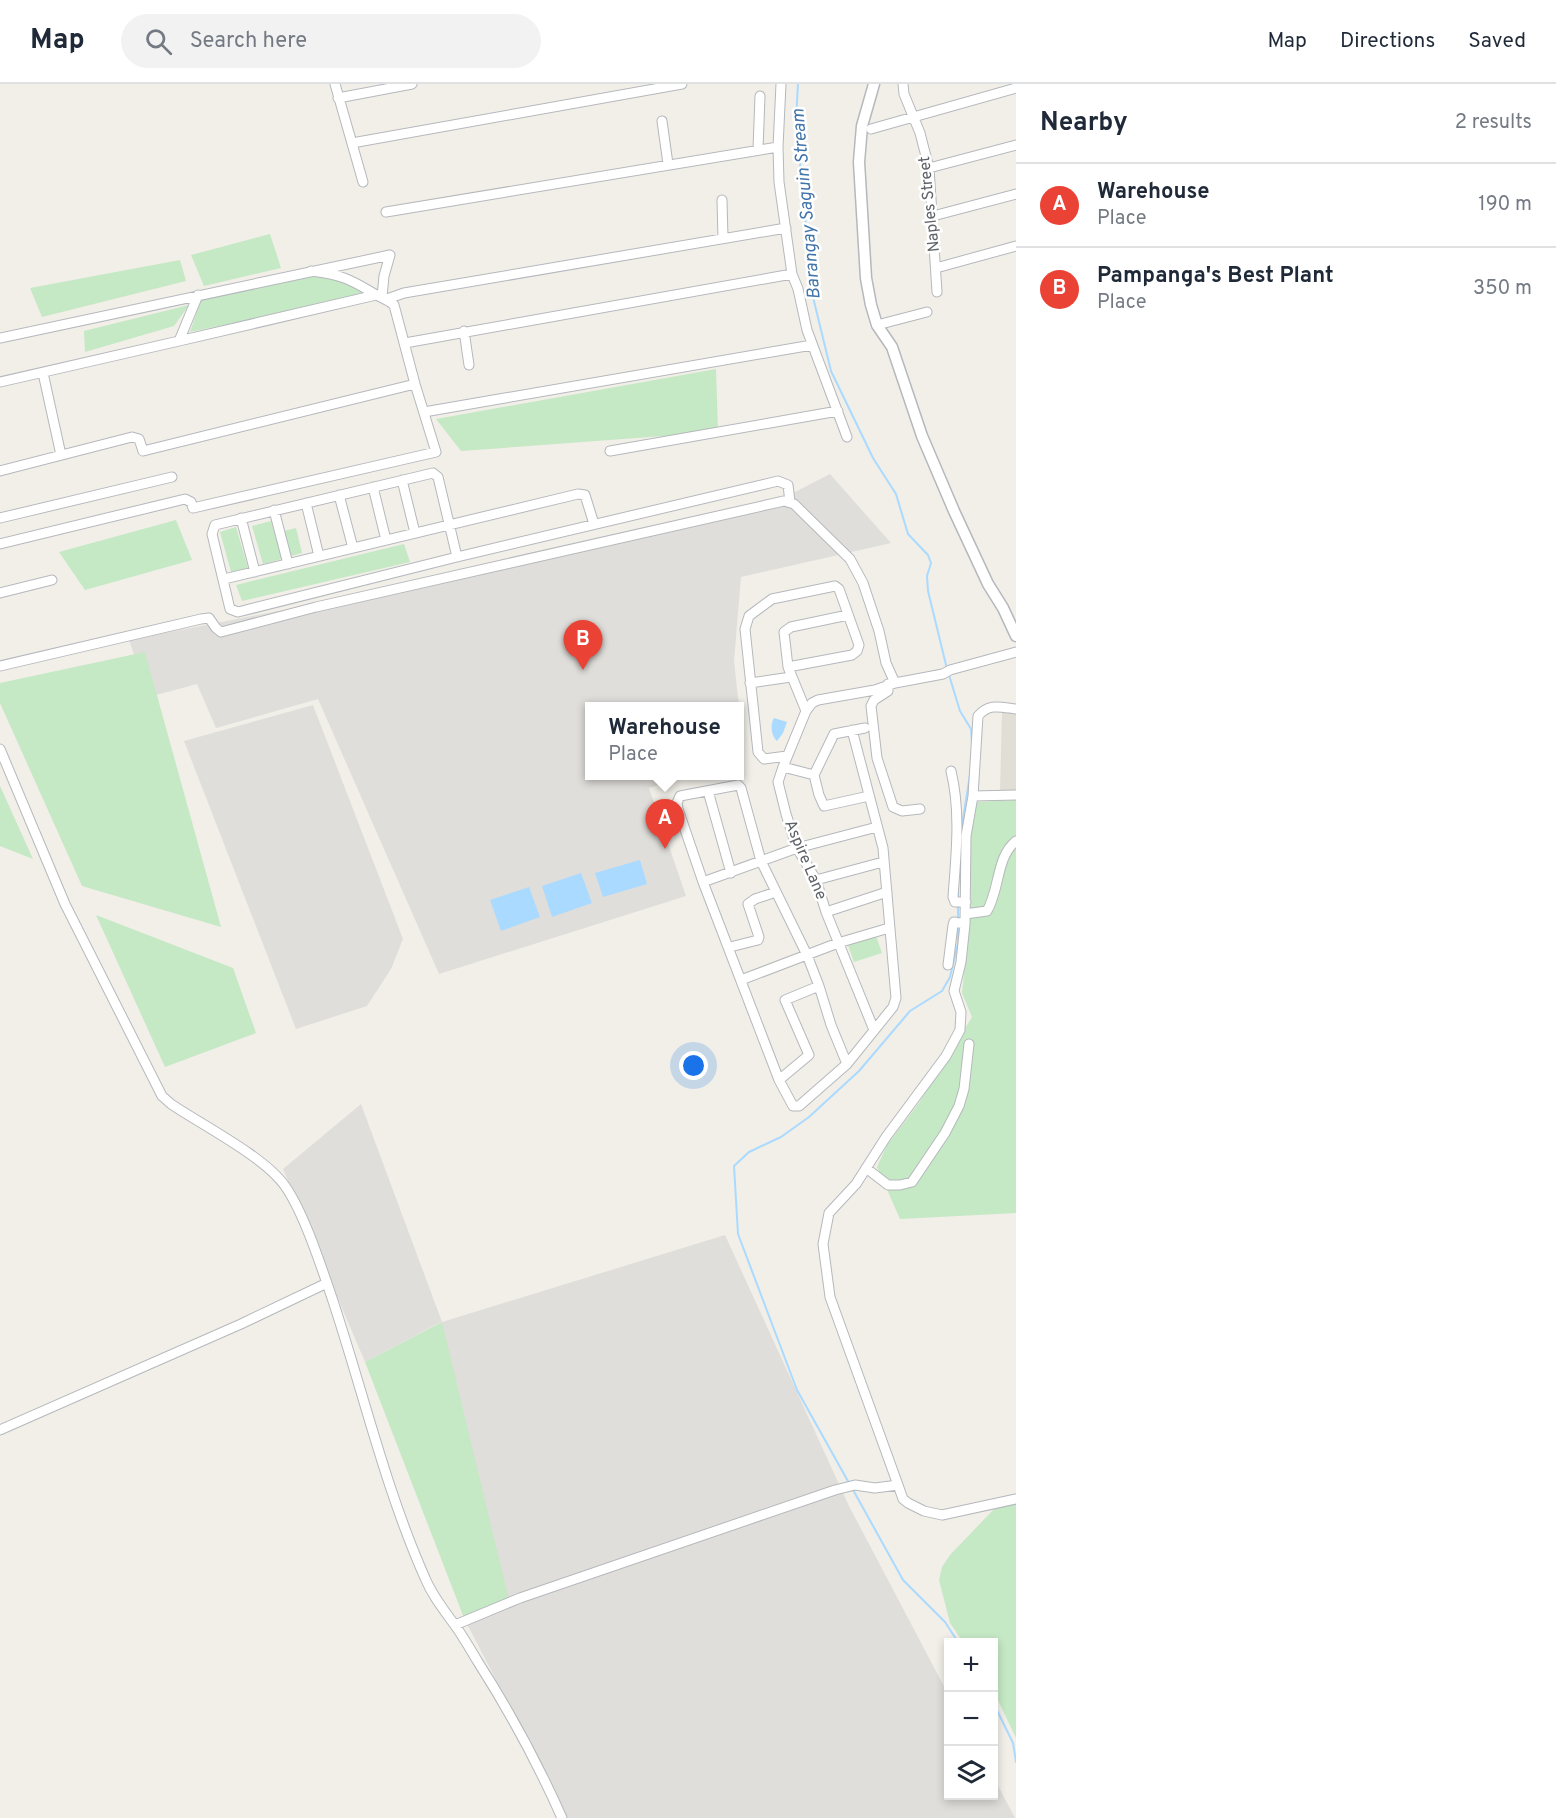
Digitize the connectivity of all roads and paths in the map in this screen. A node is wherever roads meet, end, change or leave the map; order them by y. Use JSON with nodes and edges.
{"nodes":[{"id":1,"x":335,"y":84,"type":"edge"},
{"id":2,"x":412,"y":84,"type":"edge"},
{"id":3,"x":682,"y":84,"type":"edge"},
{"id":4,"x":781,"y":84,"type":"edge"},
{"id":5,"x":874,"y":84,"type":"edge"},
{"id":6,"x":903,"y":84,"type":"edge"},
{"id":7,"x":1016,"y":88,"type":"edge"},
{"id":8,"x":760,"y":96,"type":"dead end"},
{"id":9,"x":338,"y":98,"type":"junction"},
{"id":10,"x":913,"y":116,"type":"junction"},
{"id":11,"x":662,"y":121,"type":"dead end"},
{"id":12,"x":871,"y":129,"type":"dead end"},
{"id":13,"x":352,"y":143,"type":"junction"},
{"id":14,"x":1016,"y":145,"type":"edge"},
{"id":15,"x":778,"y":147,"type":"junction"},
{"id":16,"x":758,"y":149,"type":"junction"},
{"id":17,"x":668,"y":164,"type":"junction"},
{"id":18,"x":929,"y":168,"type":"junction"},
{"id":19,"x":363,"y":182,"type":"dead end"},
{"id":20,"x":1016,"y":194,"type":"edge"},
{"id":21,"x":722,"y":200,"type":"dead end"},
{"id":22,"x":386,"y":212,"type":"dead end"},
{"id":23,"x":933,"y":216,"type":"junction"},
{"id":24,"x":786,"y":228,"type":"junction"},
{"id":25,"x":723,"y":238,"type":"junction"},
{"id":26,"x":1016,"y":246,"type":"edge"},
{"id":27,"x":936,"y":268,"type":"junction"},
{"id":28,"x":311,"y":271,"type":"junction"},
{"id":29,"x":792,"y":274,"type":"junction"},
{"id":30,"x":937,"y":292,"type":"dead end"},
{"id":31,"x":198,"y":295,"type":"junction"},
{"id":32,"x":382,"y":297,"type":"junction"},
{"id":33,"x":927,"y":312,"type":"dead end"},
{"id":34,"x":877,"y":325,"type":"junction"},
{"id":35,"x":464,"y":331,"type":"junction"},
{"id":36,"x":0,"y":338,"type":"edge"},
{"id":37,"x":179,"y":341,"type":"junction"},
{"id":38,"x":405,"y":343,"type":"junction"},
{"id":39,"x":812,"y":345,"type":"junction"},
{"id":40,"x":469,"y":365,"type":"dead end"},
{"id":41,"x":43,"y":373,"type":"junction"},
{"id":42,"x":0,"y":382,"type":"edge"},
{"id":43,"x":415,"y":384,"type":"junction"},
{"id":44,"x":838,"y":411,"type":"junction"},
{"id":45,"x":424,"y":412,"type":"junction"},
{"id":46,"x":847,"y":438,"type":"dead end"},
{"id":47,"x":610,"y":451,"type":"dead end"},
{"id":48,"x":61,"y":455,"type":"junction"},
{"id":49,"x":0,"y":471,"type":"edge"},
{"id":50,"x":172,"y":477,"type":"dead end"},
{"id":51,"x":402,"y":480,"type":"junction"},
{"id":52,"x":373,"y":487,"type":"junction"},
{"id":53,"x":339,"y":495,"type":"junction"},
{"id":54,"x":790,"y":502,"type":"junction"},
{"id":55,"x":306,"y":503,"type":"junction"},
{"id":56,"x":274,"y":510,"type":"junction"},
{"id":57,"x":0,"y":518,"type":"edge"},
{"id":58,"x":242,"y":518,"type":"junction"},
{"id":59,"x":594,"y":524,"type":"junction"},
{"id":60,"x":449,"y":525,"type":"junction"},
{"id":61,"x":415,"y":533,"type":"junction"},
{"id":62,"x":386,"y":540,"type":"junction"},
{"id":63,"x":0,"y":544,"type":"edge"},
{"id":64,"x":352,"y":548,"type":"junction"},
{"id":65,"x":319,"y":556,"type":"junction"},
{"id":66,"x":457,"y":557,"type":"junction"},
{"id":67,"x":288,"y":564,"type":"junction"},
{"id":68,"x":255,"y":572,"type":"junction"},
{"id":69,"x":224,"y":579,"type":"junction"},
{"id":70,"x":52,"y":580,"type":"dead end"},
{"id":71,"x":0,"y":593,"type":"edge"},
{"id":72,"x":848,"y":615,"type":"junction"},
{"id":73,"x":1016,"y":636,"type":"edge"},
{"id":74,"x":1016,"y":652,"type":"edge"},
{"id":75,"x":0,"y":666,"type":"edge"},
{"id":76,"x":788,"y":667,"type":"junction"},
{"id":77,"x":791,"y":677,"type":"junction"},
{"id":78,"x":750,"y":683,"type":"junction"},
{"id":79,"x":892,"y":683,"type":"junction"},
{"id":80,"x":1016,"y":709,"type":"edge"},
{"id":81,"x":806,"y":711,"type":"junction"},
{"id":82,"x":865,"y":728,"type":"dead end"},
{"id":83,"x":852,"y":730,"type":"junction"},
{"id":84,"x":0,"y":749,"type":"edge"},
{"id":85,"x":787,"y":756,"type":"junction"},
{"id":86,"x":783,"y":766,"type":"junction"},
{"id":87,"x":951,"y":771,"type":"dead end"},
{"id":88,"x":814,"y":775,"type":"junction"},
{"id":89,"x":708,"y":791,"type":"junction"},
{"id":90,"x":1016,"y":795,"type":"edge"},
{"id":91,"x":869,"y":796,"type":"junction"},
{"id":92,"x":973,"y":796,"type":"junction"},
{"id":93,"x":920,"y":809,"type":"dead end"},
{"id":94,"x":877,"y":827,"type":"junction"},
{"id":95,"x":1016,"y":841,"type":"edge"},
{"id":96,"x":797,"y":848,"type":"junction"},
{"id":97,"x":761,"y":861,"type":"junction"},
{"id":98,"x":883,"y":862,"type":"junction"},
{"id":99,"x":731,"y":873,"type":"junction"},
{"id":100,"x":816,"y":880,"type":"junction"},
{"id":101,"x":703,"y":882,"type":"junction"},
{"id":102,"x":776,"y":892,"type":"junction"},
{"id":103,"x":887,"y":892,"type":"junction"},
{"id":104,"x":961,"y":902,"type":"junction"},
{"id":105,"x":826,"y":912,"type":"junction"},
{"id":106,"x":962,"y":921,"type":"junction"},
{"id":107,"x":889,"y":928,"type":"junction"},
{"id":108,"x":838,"y":943,"type":"junction"},
{"id":109,"x":730,"y":948,"type":"junction"},
{"id":110,"x":956,"y":951,"type":"junction"},
{"id":111,"x":807,"y":955,"type":"junction"},
{"id":112,"x":948,"y":965,"type":"dead end"},
{"id":113,"x":741,"y":980,"type":"junction"},
{"id":114,"x":819,"y":986,"type":"junction"},
{"id":115,"x":874,"y":1030,"type":"junction"},
{"id":116,"x":969,"y":1044,"type":"dead end"},
{"id":117,"x":847,"y":1064,"type":"junction"},
{"id":118,"x":779,"y":1080,"type":"junction"},
{"id":119,"x":866,"y":1168,"type":"junction"},
{"id":120,"x":327,"y":1283,"type":"junction"},
{"id":121,"x":0,"y":1430,"type":"edge"},
{"id":122,"x":898,"y":1485,"type":"junction"},
{"id":123,"x":1016,"y":1499,"type":"edge"},
{"id":124,"x":455,"y":1625,"type":"junction"},
{"id":125,"x":562,"y":1818,"type":"edge"}],
"edges":[{"from":1,"to":9,"type":"street"},
{"from":2,"to":9,"type":"street"},
{"from":3,"to":13,"type":"street"},
{"from":4,"to":15,"type":"street"},
{"from":5,"to":34,"type":"street"},
{"from":6,"to":10,"type":"street","name":"Naples Street"},
{"from":7,"to":10,"type":"street"},
{"from":8,"to":16,"type":"street"},
{"from":9,"to":13,"type":"street"},
{"from":10,"to":12,"type":"street"},
{"from":10,"to":18,"type":"street","name":"Naples Street"},
{"from":11,"to":17,"type":"street"},
{"from":13,"to":19,"type":"street"},
{"from":14,"to":18,"type":"street"},
{"from":15,"to":16,"type":"street"},
{"from":15,"to":24,"type":"street"},
{"from":16,"to":17,"type":"street"},
{"from":17,"to":22,"type":"street"},
{"from":18,"to":23,"type":"street","name":"Naples Street"},
{"from":20,"to":23,"type":"street"},
{"from":21,"to":25,"type":"street"},
{"from":23,"to":27,"type":"street","name":"Naples Street"},
{"from":24,"to":25,"type":"street"},
{"from":24,"to":29,"type":"street"},
{"from":25,"to":32,"type":"street"},
{"from":26,"to":27,"type":"street"},
{"from":27,"to":30,"type":"street","name":"Naples Street"},
{"from":28,"to":31,"type":"street"},
{"from":28,"to":32,"type":"street"},
{"from":28,"to":32,"type":"street"},
{"from":29,"to":35,"type":"street"},
{"from":29,"to":39,"type":"street"},
{"from":31,"to":36,"type":"street"},
{"from":31,"to":37,"type":"street"},
{"from":32,"to":37,"type":"street"},
{"from":32,"to":38,"type":"street"},
{"from":33,"to":34,"type":"street"},
{"from":34,"to":73,"type":"street"},
{"from":35,"to":38,"type":"street"},
{"from":35,"to":40,"type":"street"},
{"from":37,"to":41,"type":"street"},
{"from":38,"to":43,"type":"street"},
{"from":39,"to":44,"type":"street"},
{"from":39,"to":45,"type":"street"},
{"from":41,"to":42,"type":"street"},
{"from":41,"to":48,"type":"street"},
{"from":43,"to":45,"type":"street"},
{"from":43,"to":48,"type":"street"},
{"from":44,"to":46,"type":"street"},
{"from":44,"to":47,"type":"street"},
{"from":45,"to":63,"type":"street"},
{"from":48,"to":49,"type":"street"},
{"from":50,"to":57,"type":"street"},
{"from":51,"to":52,"type":"street"},
{"from":51,"to":60,"type":"street"},
{"from":51,"to":61,"type":"street"},
{"from":52,"to":53,"type":"street"},
{"from":52,"to":62,"type":"street"},
{"from":53,"to":55,"type":"street"},
{"from":53,"to":64,"type":"street"},
{"from":54,"to":59,"type":"street"},
{"from":54,"to":75,"type":"street"},
{"from":54,"to":79,"type":"street"},
{"from":55,"to":56,"type":"street"},
{"from":55,"to":65,"type":"street"},
{"from":56,"to":58,"type":"street"},
{"from":56,"to":67,"type":"street"},
{"from":58,"to":68,"type":"street"},
{"from":58,"to":69,"type":"street"},
{"from":59,"to":60,"type":"street"},
{"from":59,"to":66,"type":"street"},
{"from":60,"to":61,"type":"street"},
{"from":60,"to":66,"type":"street"},
{"from":61,"to":62,"type":"street"},
{"from":62,"to":64,"type":"street"},
{"from":64,"to":65,"type":"street"},
{"from":65,"to":67,"type":"street"},
{"from":66,"to":69,"type":"street"},
{"from":67,"to":68,"type":"street"},
{"from":68,"to":69,"type":"street"},
{"from":70,"to":71,"type":"street"},
{"from":72,"to":76,"type":"street"},
{"from":72,"to":76,"type":"street"},
{"from":72,"to":78,"type":"street"},
{"from":74,"to":79,"type":"street"},
{"from":76,"to":77,"type":"street"},
{"from":77,"to":78,"type":"street"},
{"from":77,"to":81,"type":"street"},
{"from":78,"to":85,"type":"street"},
{"from":79,"to":81,"type":"street"},
{"from":79,"to":93,"type":"street"},
{"from":80,"to":92,"type":"street"},
{"from":81,"to":85,"type":"street","name":"Aspire Lane"},
{"from":82,"to":83,"type":"street"},
{"from":83,"to":88,"type":"street"},
{"from":83,"to":91,"type":"street"},
{"from":84,"to":120,"type":"street"},
{"from":85,"to":86,"type":"street","name":"Aspire Lane"},
{"from":86,"to":88,"type":"street"},
{"from":86,"to":96,"type":"street","name":"Aspire Lane"},
{"from":87,"to":104,"type":"street"},
{"from":88,"to":91,"type":"street"},
{"from":89,"to":97,"type":"street"},
{"from":89,"to":99,"type":"street"},
{"from":89,"to":101,"type":"street"},
{"from":90,"to":92,"type":"street"},
{"from":91,"to":94,"type":"street"},
{"from":92,"to":104,"type":"street"},
{"from":94,"to":96,"type":"street"},
{"from":94,"to":98,"type":"street"},
{"from":95,"to":106,"type":"street"},
{"from":96,"to":97,"type":"street"},
{"from":96,"to":100,"type":"street","name":"Aspire Lane"},
{"from":97,"to":99,"type":"street"},
{"from":97,"to":102,"type":"street"},
{"from":98,"to":100,"type":"street"},
{"from":98,"to":103,"type":"street"},
{"from":99,"to":101,"type":"street"},
{"from":100,"to":105,"type":"street","name":"Aspire Lane"},
{"from":101,"to":109,"type":"street"},
{"from":102,"to":109,"type":"street"},
{"from":102,"to":111,"type":"street"},
{"from":103,"to":105,"type":"street"},
{"from":103,"to":107,"type":"street"},
{"from":104,"to":106,"type":"street"},
{"from":105,"to":108,"type":"street","name":"Aspire Lane"},
{"from":106,"to":110,"type":"street"},
{"from":107,"to":108,"type":"street"},
{"from":107,"to":115,"type":"street"},
{"from":108,"to":111,"type":"street"},
{"from":108,"to":115,"type":"street","name":"Aspire Lane"},
{"from":109,"to":113,"type":"street"},
{"from":110,"to":112,"type":"street"},
{"from":110,"to":119,"type":"street"},
{"from":111,"to":113,"type":"street"},
{"from":111,"to":114,"type":"street"},
{"from":113,"to":118,"type":"street"},
{"from":114,"to":117,"type":"street"},
{"from":114,"to":118,"type":"street"},
{"from":115,"to":117,"type":"street"},
{"from":116,"to":119,"type":"street"},
{"from":117,"to":118,"type":"street"},
{"from":119,"to":122,"type":"street"},
{"from":120,"to":121,"type":"street"},
{"from":120,"to":124,"type":"street"},
{"from":122,"to":123,"type":"street"},
{"from":122,"to":124,"type":"street"},
{"from":124,"to":125,"type":"street"}]}
